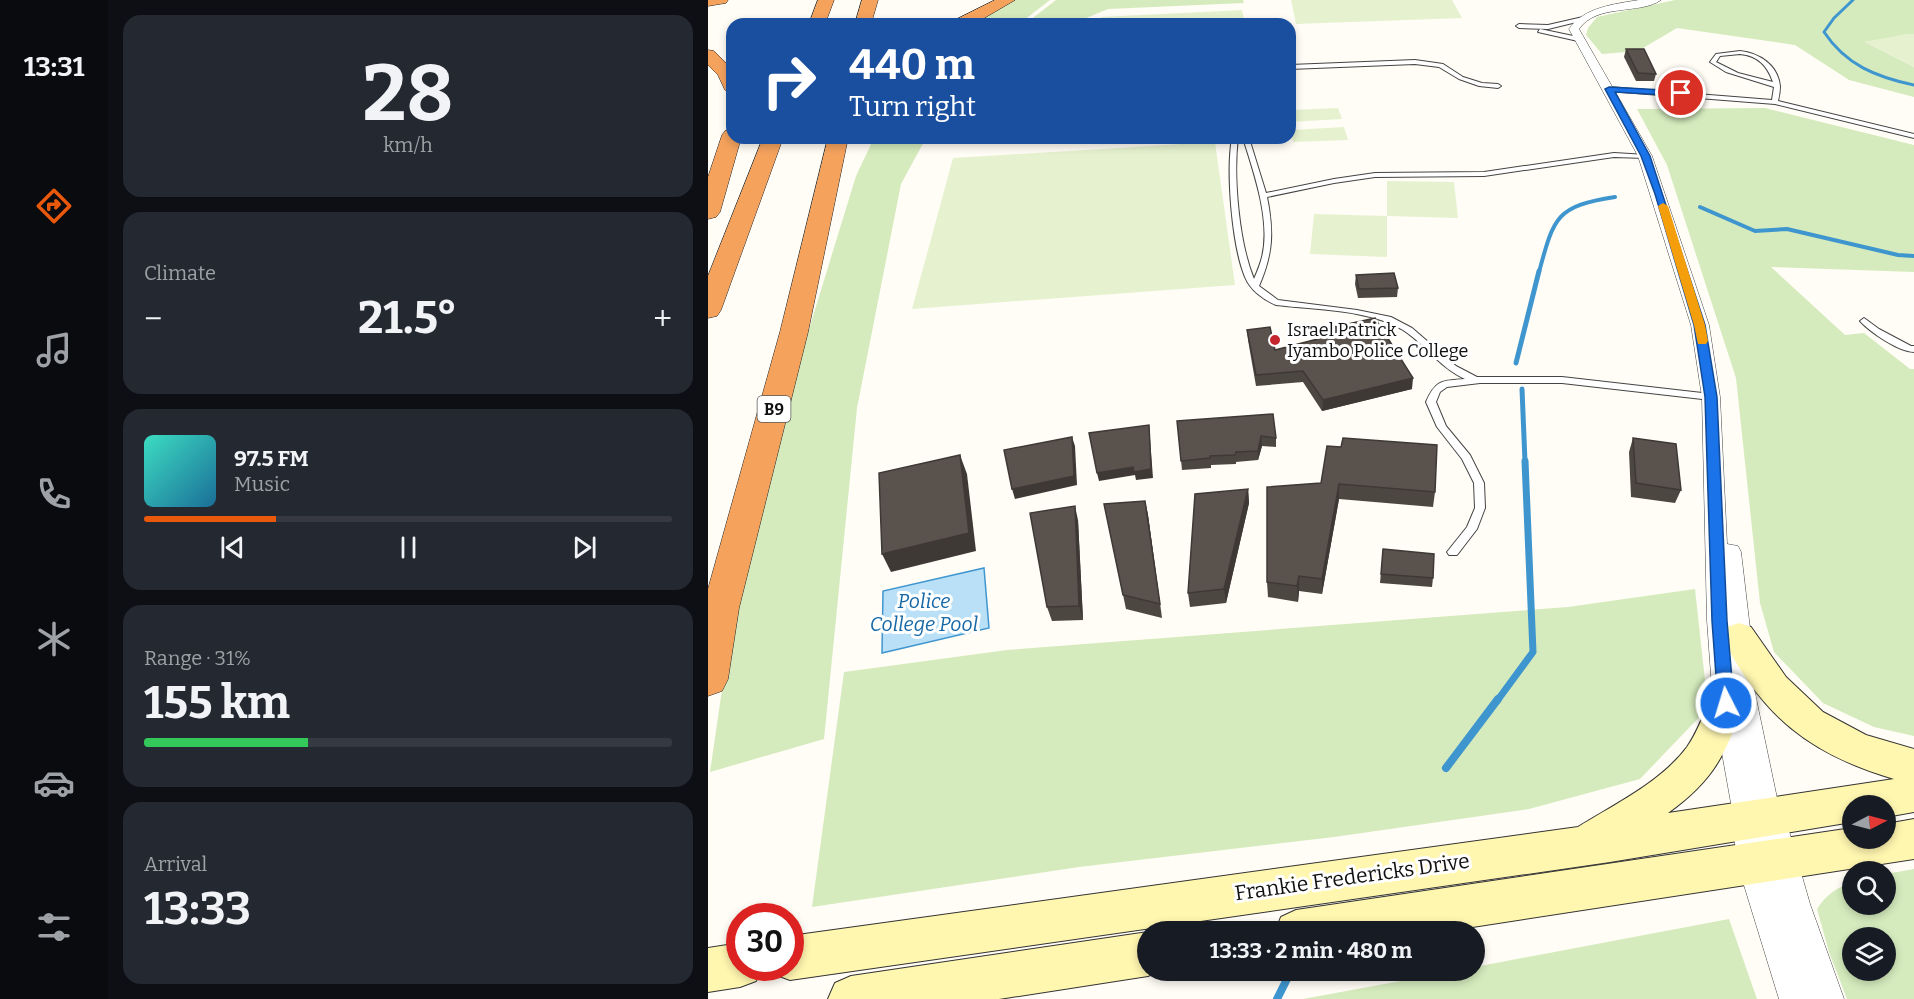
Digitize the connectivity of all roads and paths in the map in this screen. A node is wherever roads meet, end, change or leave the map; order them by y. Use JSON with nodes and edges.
{"nodes":[{"id":1,"x":720,"y":0,"type":"edge"},
{"id":2,"x":826,"y":0,"type":"edge"},
{"id":3,"x":870,"y":0,"type":"edge"},
{"id":4,"x":1007,"y":0,"type":"edge"},
{"id":5,"x":1656,"y":0,"type":"edge"},
{"id":6,"x":708,"y":1,"type":"edge"},
{"id":7,"x":819,"y":18,"type":"edge"},
{"id":8,"x":865,"y":18,"type":"edge"},
{"id":9,"x":972,"y":18,"type":"edge"},
{"id":10,"x":1583,"y":19,"type":"junction"},
{"id":11,"x":1578,"y":39,"type":"junction"},
{"id":12,"x":708,"y":55,"type":"edge"},
{"id":13,"x":1296,"y":67,"type":"edge"},
{"id":14,"x":726,"y":73,"type":"edge"},
{"id":15,"x":1778,"y":86,"type":"junction"},
{"id":16,"x":1498,"y":87,"type":"dead end"},
{"id":17,"x":1609,"y":89,"type":"junction"},
{"id":18,"x":1775,"y":102,"type":"junction"},
{"id":19,"x":1914,"y":136,"type":"edge"},
{"id":20,"x":729,"y":144,"type":"edge"},
{"id":21,"x":771,"y":144,"type":"edge"},
{"id":22,"x":837,"y":144,"type":"edge"},
{"id":23,"x":859,"y":144,"type":"edge"},
{"id":24,"x":1235,"y":144,"type":"edge"},
{"id":25,"x":1248,"y":144,"type":"edge"},
{"id":26,"x":1645,"y":156,"type":"junction"},
{"id":27,"x":1262,"y":196,"type":"junction"},
{"id":28,"x":708,"y":212,"type":"edge"},
{"id":29,"x":807,"y":274,"type":"junction"},
{"id":30,"x":1256,"y":285,"type":"junction"},
{"id":31,"x":708,"y":310,"type":"edge"},
{"id":32,"x":1863,"y":321,"type":"dead end"},
{"id":33,"x":1914,"y":349,"type":"edge"},
{"id":34,"x":1479,"y":381,"type":"junction"},
{"id":35,"x":1711,"y":397,"type":"junction"},
{"id":36,"x":1714,"y":451,"type":"junction"},
{"id":37,"x":1453,"y":552,"type":"dead end"},
{"id":38,"x":1739,"y":637,"type":"junction"},
{"id":39,"x":708,"y":679,"type":"edge"},
{"id":40,"x":1726,"y":703,"type":"junction"},
{"id":41,"x":1914,"y":767,"type":"edge"},
{"id":42,"x":1914,"y":794,"type":"edge"},
{"id":43,"x":1757,"y":819,"type":"junction"},
{"id":44,"x":1914,"y":839,"type":"edge"},
{"id":45,"x":1590,"y":843,"type":"junction"},
{"id":46,"x":1767,"y":861,"type":"junction"},
{"id":47,"x":1369,"y":921,"type":"edge"},
{"id":48,"x":804,"y":956,"type":"edge"},
{"id":49,"x":1137,"y":956,"type":"edge"},
{"id":50,"x":726,"y":967,"type":"edge"},
{"id":51,"x":708,"y":970,"type":"edge"},
{"id":52,"x":851,"y":999,"type":"edge"},
{"id":53,"x":1799,"y":999,"type":"edge"},
{"id":54,"x":1824,"y":999,"type":"edge"}],
"edges":[{"from":1,"to":6,"type":"highway"},
{"from":2,"to":7,"type":"highway"},
{"from":3,"to":8,"type":"highway"},
{"from":4,"to":9,"type":"highway"},
{"from":5,"to":10,"type":"street"},
{"from":10,"to":11,"type":"street"},
{"from":10,"to":11,"type":"lane"},
{"from":11,"to":17,"type":"street"},
{"from":12,"to":14,"type":"highway"},
{"from":13,"to":16,"type":"lane"},
{"from":15,"to":15,"type":"lane"},
{"from":15,"to":18,"type":"lane"},
{"from":17,"to":18,"type":"lane"},
{"from":17,"to":26,"type":"street"},
{"from":18,"to":19,"type":"lane"},
{"from":20,"to":28,"type":"highway"},
{"from":21,"to":31,"type":"highway"},
{"from":22,"to":29,"type":"highway","number":"B9"},
{"from":23,"to":29,"type":"highway"},
{"from":24,"to":30,"type":"lane"},
{"from":25,"to":27,"type":"lane"},
{"from":26,"to":27,"type":"lane"},
{"from":26,"to":35,"type":"street"},
{"from":27,"to":30,"type":"lane"},
{"from":29,"to":39,"type":"highway","number":"B9"},
{"from":30,"to":34,"type":"lane"},
{"from":32,"to":33,"type":"lane"},
{"from":34,"to":35,"type":"lane"},
{"from":34,"to":37,"type":"lane"},
{"from":35,"to":36,"type":"street"},
{"from":36,"to":38,"type":"street"},
{"from":36,"to":40,"type":"street"},
{"from":38,"to":41,"type":"main road"},
{"from":38,"to":43,"type":"street"},
{"from":40,"to":43,"type":"street"},
{"from":40,"to":45,"type":"main road"},
{"from":42,"to":43,"type":"main road","name":"Frankie Fredericks Drive"},
{"from":43,"to":45,"type":"main road","name":"Frankie Fredericks Drive"},
{"from":43,"to":46,"type":"street"},
{"from":44,"to":46,"type":"main road"},
{"from":45,"to":48,"type":"main road","name":"Frankie Fredericks Drive"},
{"from":46,"to":47,"type":"main road"},
{"from":46,"to":53,"type":"street"},
{"from":46,"to":54,"type":"street"},
{"from":49,"to":52,"type":"main road"},
{"from":50,"to":51,"type":"main road"}]}
